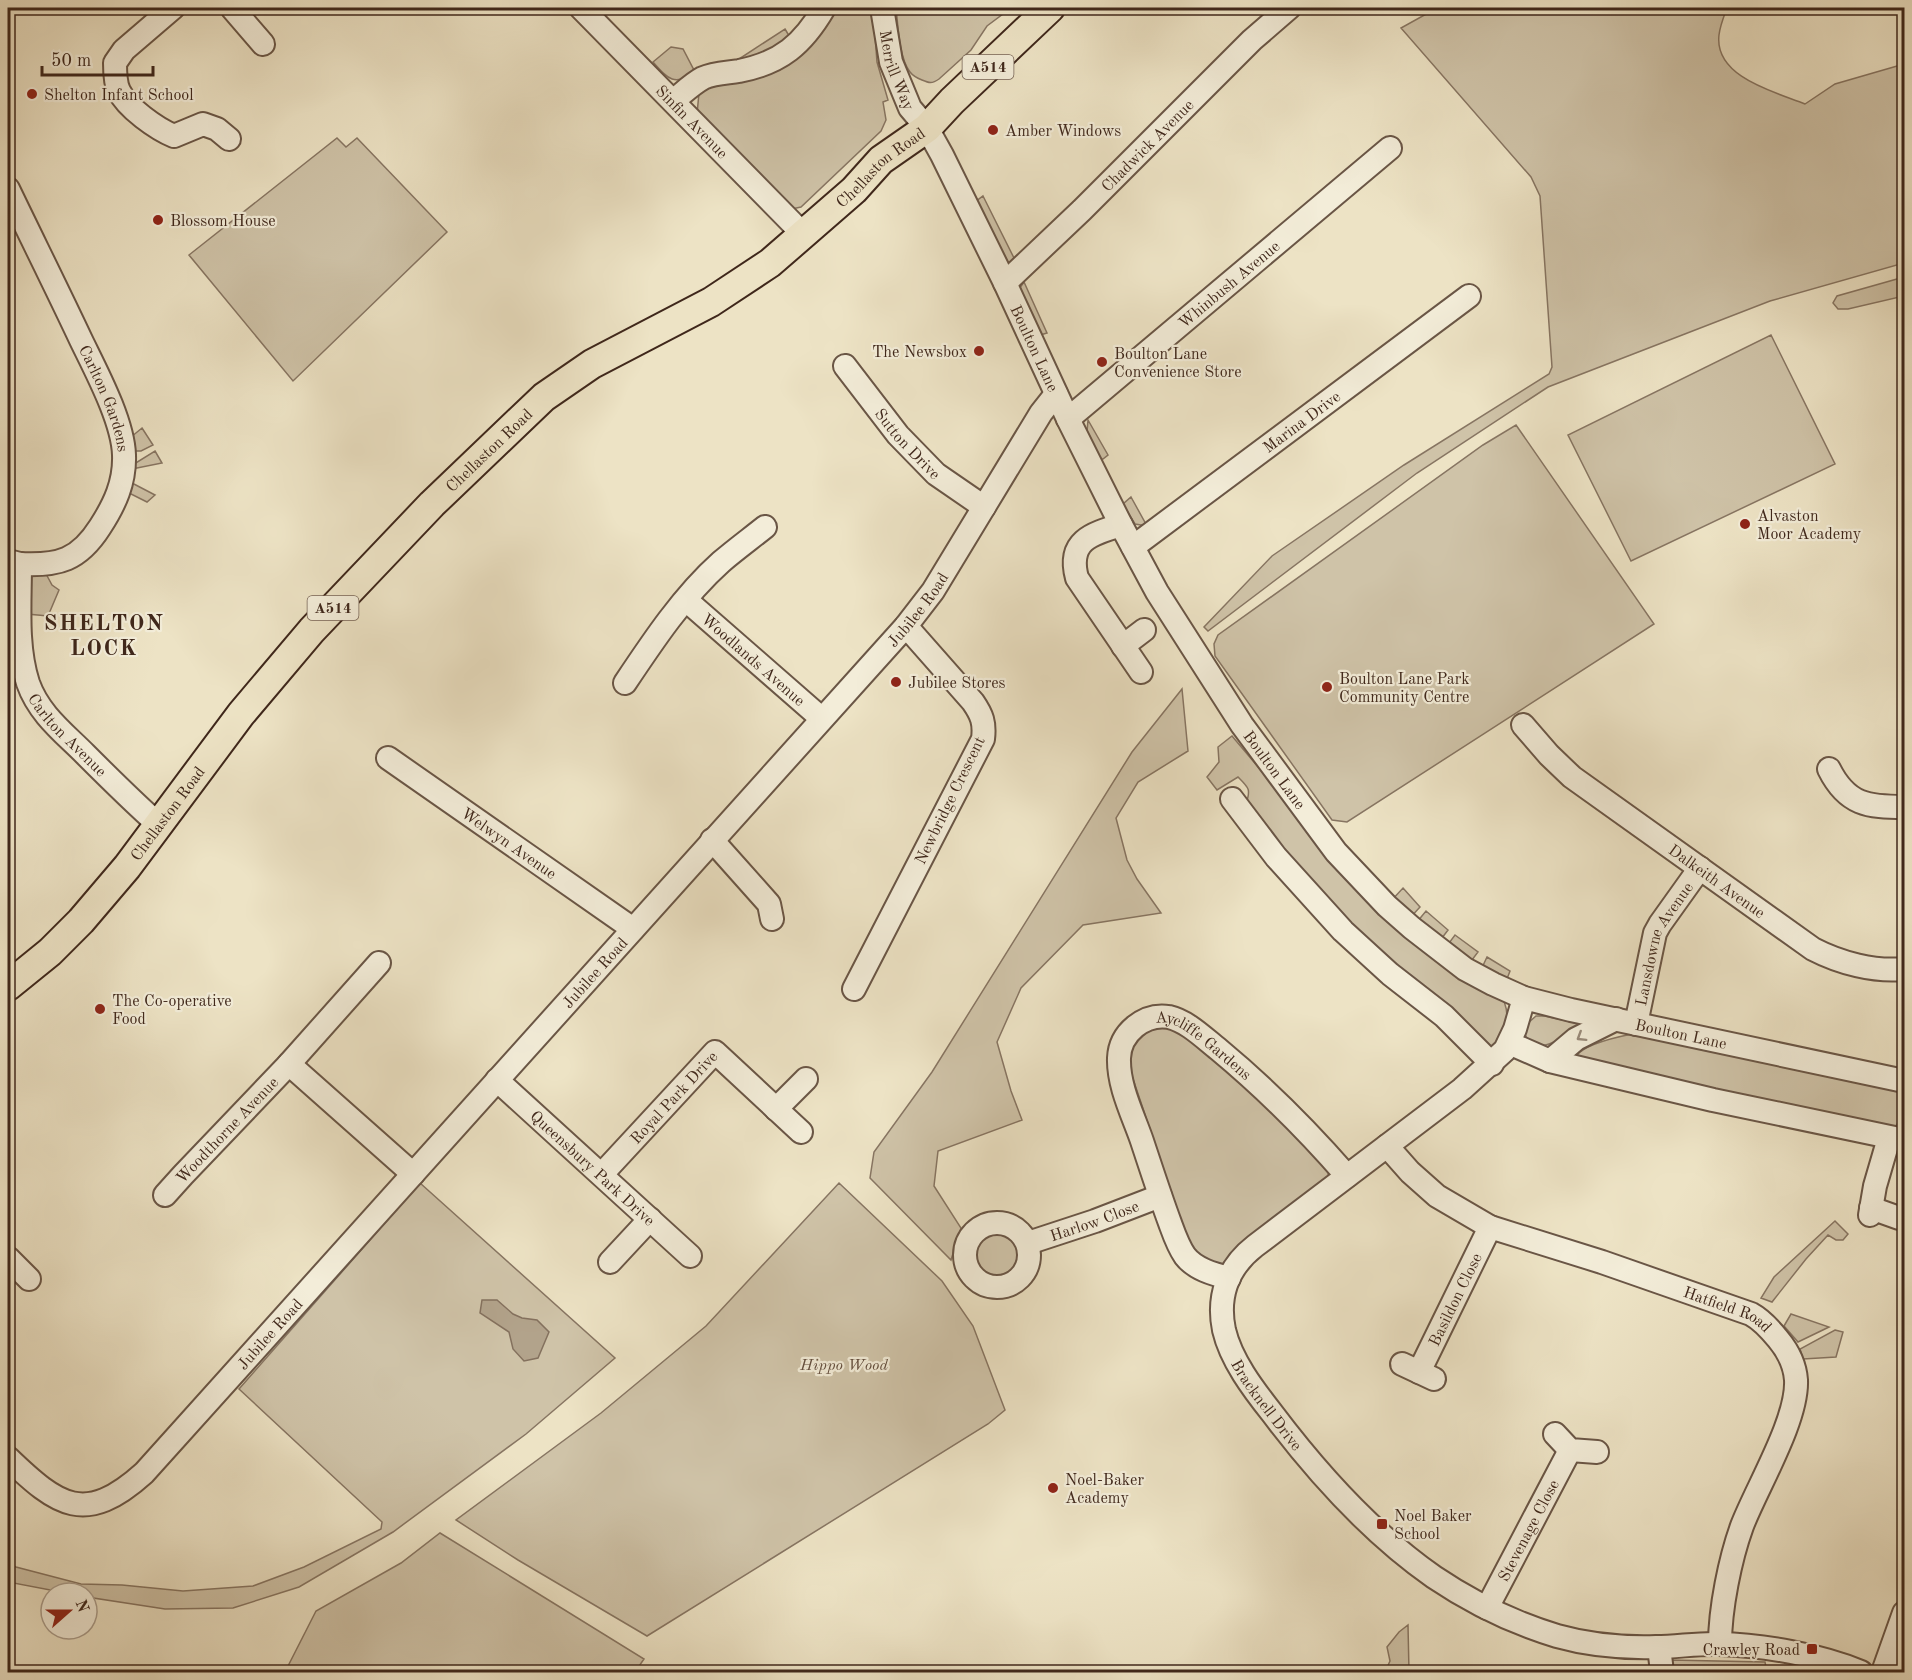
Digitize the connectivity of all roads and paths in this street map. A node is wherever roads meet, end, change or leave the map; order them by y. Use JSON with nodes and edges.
{"nodes":[{"id":1,"x":173,"y":8,"type":"edge"},
{"id":2,"x":232,"y":8,"type":"edge"},
{"id":3,"x":581,"y":8,"type":"edge"},
{"id":4,"x":824,"y":8,"type":"edge"},
{"id":5,"x":882,"y":8,"type":"edge"},
{"id":6,"x":1050,"y":8,"type":"edge"},
{"id":7,"x":1289,"y":8,"type":"edge"},
{"id":8,"x":263,"y":44,"type":"dead end"},
{"id":9,"x":674,"y":101,"type":"junction"},
{"id":10,"x":927,"y":128,"type":"junction"},
{"id":11,"x":229,"y":139,"type":"dead end"},
{"id":12,"x":1390,"y":148,"type":"dead end"},
{"id":13,"x":8,"y":189,"type":"edge"},
{"id":14,"x":803,"y":234,"type":"junction"},
{"id":15,"x":1005,"y":283,"type":"junction"},
{"id":16,"x":1469,"y":296,"type":"dead end"},
{"id":17,"x":845,"y":366,"type":"dead end"},
{"id":18,"x":1056,"y":394,"type":"junction"},
{"id":19,"x":1068,"y":419,"type":"junction"},
{"id":20,"x":984,"y":507,"type":"junction"},
{"id":21,"x":1121,"y":525,"type":"junction"},
{"id":22,"x":765,"y":527,"type":"dead end"},
{"id":23,"x":1133,"y":547,"type":"junction"},
{"id":24,"x":14,"y":562,"type":"edge"},
{"id":25,"x":686,"y":600,"type":"junction"},
{"id":26,"x":906,"y":626,"type":"junction"},
{"id":27,"x":1144,"y":630,"type":"dead end"},
{"id":28,"x":1123,"y":646,"type":"junction"},
{"id":29,"x":1141,"y":672,"type":"dead end"},
{"id":30,"x":626,"y":683,"type":"dead end"},
{"id":31,"x":821,"y":718,"type":"junction"},
{"id":32,"x":1523,"y":725,"type":"dead end"},
{"id":33,"x":388,"y":758,"type":"dead end"},
{"id":34,"x":1829,"y":769,"type":"dead end"},
{"id":35,"x":1232,"y":799,"type":"dead end"},
{"id":36,"x":1905,"y":807,"type":"edge"},
{"id":37,"x":159,"y":824,"type":"junction"},
{"id":38,"x":712,"y":840,"type":"junction"},
{"id":39,"x":1700,"y":868,"type":"junction"},
{"id":40,"x":772,"y":919,"type":"dead end"},
{"id":41,"x":633,"y":929,"type":"junction"},
{"id":42,"x":379,"y":963,"type":"dead end"},
{"id":43,"x":1905,"y":969,"type":"edge"},
{"id":44,"x":8,"y":986,"type":"edge"},
{"id":45,"x":854,"y":989,"type":"dead end"},
{"id":46,"x":1524,"y":998,"type":"junction"},
{"id":47,"x":1626,"y":1021,"type":"junction"},
{"id":48,"x":1509,"y":1043,"type":"junction"},
{"id":49,"x":1550,"y":1061,"type":"junction"},
{"id":50,"x":289,"y":1064,"type":"junction"},
{"id":51,"x":1492,"y":1064,"type":"junction"},
{"id":52,"x":806,"y":1078,"type":"dead end"},
{"id":53,"x":497,"y":1080,"type":"junction"},
{"id":54,"x":1905,"y":1081,"type":"edge"},
{"id":55,"x":776,"y":1109,"type":"junction"},
{"id":56,"x":801,"y":1132,"type":"dead end"},
{"id":57,"x":1897,"y":1139,"type":"edge"},
{"id":58,"x":1387,"y":1146,"type":"junction"},
{"id":59,"x":413,"y":1174,"type":"junction"},
{"id":60,"x":602,"y":1174,"type":"junction"},
{"id":61,"x":1347,"y":1176,"type":"junction"},
{"id":62,"x":165,"y":1195,"type":"dead end"},
{"id":63,"x":1160,"y":1196,"type":"junction"},
{"id":64,"x":1899,"y":1218,"type":"dead end"},
{"id":65,"x":650,"y":1219,"type":"junction"},
{"id":66,"x":1490,"y":1227,"type":"junction"},
{"id":67,"x":1028,"y":1243,"type":"dead end"},
{"id":68,"x":690,"y":1256,"type":"dead end"},
{"id":69,"x":8,"y":1258,"type":"edge"},
{"id":70,"x":610,"y":1262,"type":"dead end"},
{"id":71,"x":1229,"y":1278,"type":"junction"},
{"id":72,"x":29,"y":1279,"type":"dead end"},
{"id":73,"x":1418,"y":1372,"type":"dead end"},
{"id":74,"x":1555,"y":1434,"type":"dead end"},
{"id":75,"x":1570,"y":1450,"type":"junction"},
{"id":76,"x":1597,"y":1452,"type":"dead end"},
{"id":77,"x":8,"y":1458,"type":"edge"},
{"id":78,"x":1487,"y":1608,"type":"junction"},
{"id":79,"x":1905,"y":1613,"type":"edge"},
{"id":80,"x":1720,"y":1644,"type":"junction"},
{"id":81,"x":1659,"y":1647,"type":"junction"},
{"id":82,"x":1778,"y":1662,"type":"edge"},
{"id":83,"x":1662,"y":1672,"type":"edge"},
{"id":84,"x":1861,"y":1672,"type":"edge"},
{"id":85,"x":1883,"y":1672,"type":"edge"}],
"edges":[{"from":1,"to":11,"type":"street"},
{"from":2,"to":8,"type":"street"},
{"from":3,"to":9,"type":"street","name":"Sinfin Avenue"},
{"from":4,"to":9,"type":"street"},
{"from":5,"to":10,"type":"street","name":"Merrill Way"},
{"from":6,"to":10,"type":"main road","name":"Chellaston Road","number":"A514"},
{"from":7,"to":15,"type":"street","name":"Chadwick Avenue"},
{"from":9,"to":14,"type":"street","name":"Sinfin Avenue"},
{"from":10,"to":14,"type":"main road","name":"Chellaston Road","number":"A514"},
{"from":10,"to":15,"type":"street","name":"Boulton Lane"},
{"from":12,"to":19,"type":"street","name":"Whinbush Avenue"},
{"from":13,"to":24,"type":"street","name":"Carlton Gardens"},
{"from":14,"to":37,"type":"main road","name":"Chellaston Road","number":"A514"},
{"from":15,"to":18,"type":"street","name":"Boulton Lane"},
{"from":16,"to":23,"type":"street","name":"Marina Drive"},
{"from":17,"to":20,"type":"street","name":"Sutton Drive"},
{"from":18,"to":19,"type":"street","name":"Boulton Lane"},
{"from":18,"to":20,"type":"street","name":"Jubilee Road"},
{"from":19,"to":21,"type":"street","name":"Boulton Lane"},
{"from":20,"to":26,"type":"street","name":"Jubilee Road"},
{"from":21,"to":23,"type":"street","name":"Boulton Lane"},
{"from":21,"to":28,"type":"street"},
{"from":22,"to":25,"type":"street","name":"Woodlands Avenue"},
{"from":23,"to":46,"type":"street","name":"Boulton Lane"},
{"from":24,"to":37,"type":"street","name":"Carlton Avenue"},
{"from":25,"to":30,"type":"street","name":"Woodlands Avenue"},
{"from":25,"to":31,"type":"street","name":"Woodlands Avenue"},
{"from":26,"to":31,"type":"street","name":"Jubilee Road"},
{"from":26,"to":45,"type":"street","name":"Newbridge Crescent"},
{"from":27,"to":28,"type":"street"},
{"from":28,"to":29,"type":"street"},
{"from":31,"to":38,"type":"street","name":"Jubilee Road"},
{"from":32,"to":39,"type":"street","name":"Dalkeith Avenue"},
{"from":33,"to":41,"type":"street","name":"Welwyn Avenue"},
{"from":34,"to":36,"type":"street"},
{"from":35,"to":51,"type":"street"},
{"from":37,"to":44,"type":"main road","name":"Chellaston Road","number":"A514"},
{"from":38,"to":40,"type":"street"},
{"from":38,"to":41,"type":"street","name":"Jubilee Road"},
{"from":39,"to":43,"type":"street","name":"Dalkeith Avenue"},
{"from":39,"to":47,"type":"street","name":"Lansdowne Avenue"},
{"from":41,"to":53,"type":"street","name":"Jubilee Road"},
{"from":42,"to":50,"type":"street","name":"Woodthorne Avenue"},
{"from":46,"to":47,"type":"street","name":"Boulton Lane"},
{"from":46,"to":48,"type":"street"},
{"from":47,"to":49,"type":"street","one_way":true},
{"from":47,"to":54,"type":"street","name":"Boulton Lane"},
{"from":48,"to":49,"type":"street"},
{"from":48,"to":51,"type":"street","name":"Bracknell Drive"},
{"from":49,"to":57,"type":"street"},
{"from":50,"to":59,"type":"street","name":"Woodthorne Avenue"},
{"from":50,"to":62,"type":"street","name":"Woodthorne Avenue"},
{"from":51,"to":58,"type":"street","name":"Bracknell Drive"},
{"from":52,"to":55,"type":"street"},
{"from":53,"to":59,"type":"street","name":"Jubilee Road"},
{"from":53,"to":60,"type":"street","name":"Queensbury Park Drive"},
{"from":55,"to":56,"type":"street","name":"Royal Park Drive"},
{"from":55,"to":60,"type":"street","name":"Royal Park Drive"},
{"from":57,"to":64,"type":"street"},
{"from":58,"to":61,"type":"street","name":"Bracknell Drive"},
{"from":58,"to":66,"type":"street","name":"Hatfield Road"},
{"from":59,"to":77,"type":"street","name":"Jubilee Road"},
{"from":60,"to":65,"type":"street","name":"Queensbury Park Drive"},
{"from":61,"to":63,"type":"street","name":"Aycliffe Gardens"},
{"from":61,"to":71,"type":"street","name":"Bracknell Drive"},
{"from":63,"to":67,"type":"street","name":"Harlow Close"},
{"from":63,"to":71,"type":"street","name":"Aycliffe Gardens"},
{"from":65,"to":68,"type":"street","name":"Queensbury Park Drive"},
{"from":65,"to":70,"type":"street"},
{"from":66,"to":73,"type":"street","name":"Basildon Close"},
{"from":66,"to":80,"type":"street","name":"Hatfield Road"},
{"from":69,"to":72,"type":"street"},
{"from":71,"to":78,"type":"street","name":"Bracknell Drive"},
{"from":74,"to":75,"type":"street"},
{"from":75,"to":76,"type":"street"},
{"from":75,"to":78,"type":"street","name":"Stevenage Close"},
{"from":78,"to":81,"type":"street","name":"Bracknell Drive"},
{"from":79,"to":85,"type":"street"},
{"from":80,"to":81,"type":"street","name":"Bracknell Drive"},
{"from":80,"to":82,"type":"street","name":"Bracknell Drive"},
{"from":81,"to":83,"type":"street"},
{"from":82,"to":84,"type":"street","name":"Bracknell Drive"}]}
